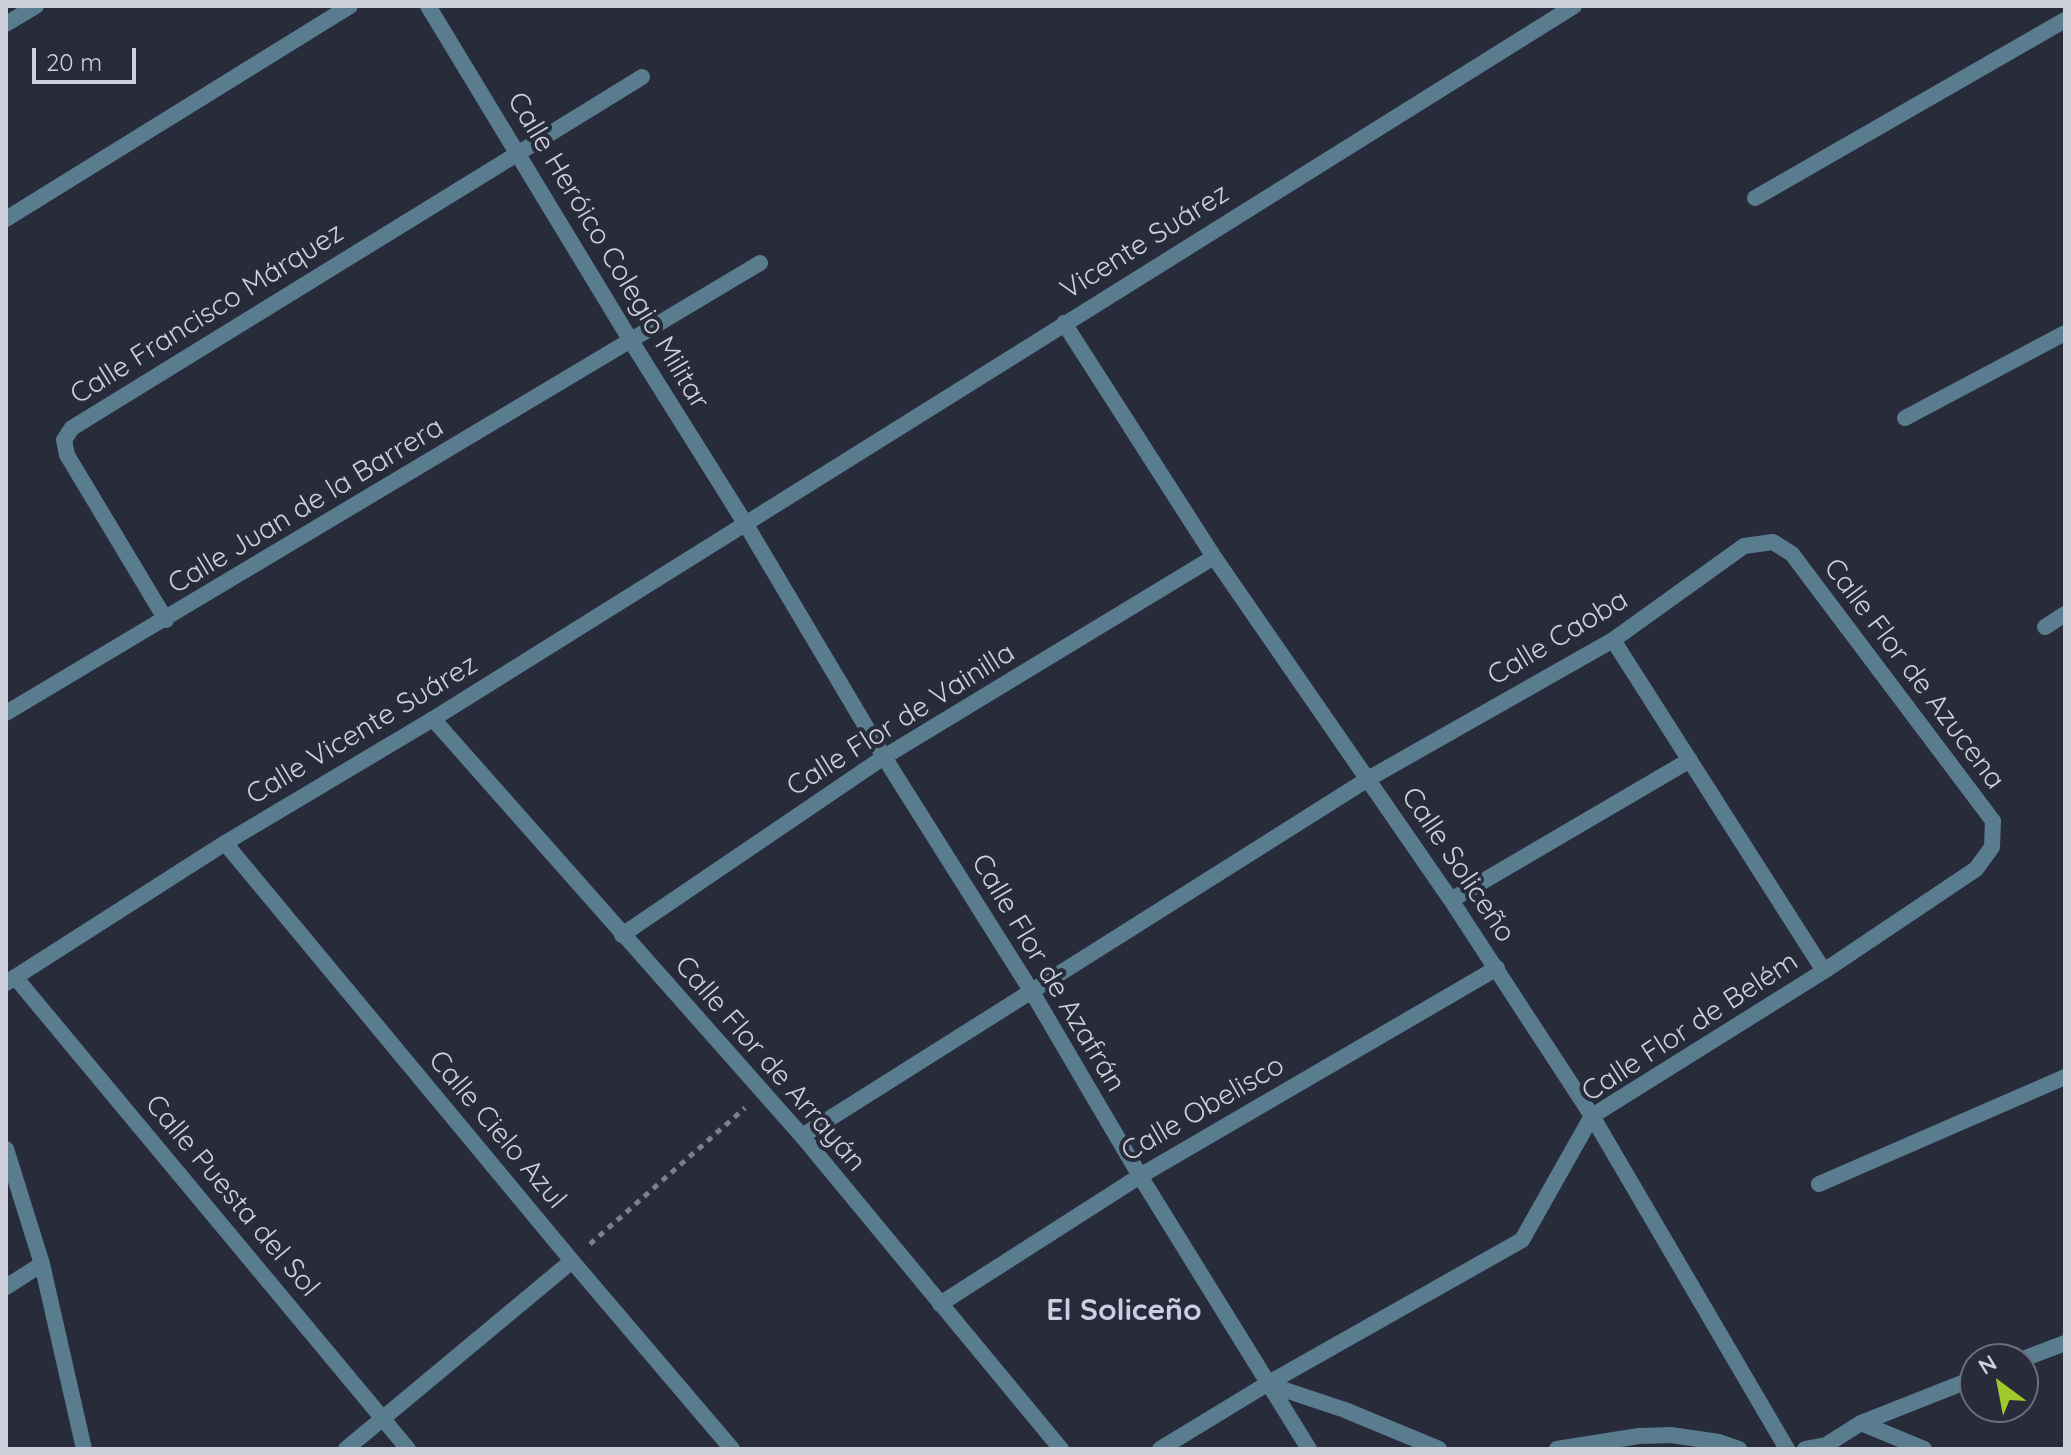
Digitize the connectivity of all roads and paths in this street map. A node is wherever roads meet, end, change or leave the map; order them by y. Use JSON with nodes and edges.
{"nodes":[{"id":1,"x":36,"y":6,"type":"edge"},
{"id":2,"x":350,"y":6,"type":"edge"},
{"id":3,"x":428,"y":6,"type":"edge"},
{"id":4,"x":1574,"y":6,"type":"edge"},
{"id":5,"x":2065,"y":20,"type":"edge"},
{"id":6,"x":6,"y":24,"type":"edge"},
{"id":7,"x":642,"y":77,"type":"dead end"},
{"id":8,"x":518,"y":155,"type":"junction"},
{"id":9,"x":1755,"y":198,"type":"dead end"},
{"id":10,"x":6,"y":219,"type":"edge"},
{"id":11,"x":760,"y":263,"type":"dead end"},
{"id":12,"x":1064,"y":323,"type":"junction"},
{"id":13,"x":2065,"y":333,"type":"edge"},
{"id":14,"x":631,"y":341,"type":"junction"},
{"id":15,"x":1905,"y":418,"type":"dead end"},
{"id":16,"x":745,"y":523,"type":"junction"},
{"id":17,"x":1773,"y":542,"type":"joint"},
{"id":18,"x":1214,"y":557,"type":"junction"},
{"id":19,"x":2065,"y":614,"type":"edge"},
{"id":20,"x":166,"y":620,"type":"junction"},
{"id":21,"x":2045,"y":627,"type":"dead end"},
{"id":22,"x":1613,"y":640,"type":"junction"},
{"id":23,"x":6,"y":713,"type":"edge"},
{"id":24,"x":433,"y":719,"type":"junction"},
{"id":25,"x":884,"y":757,"type":"junction"},
{"id":26,"x":1690,"y":760,"type":"junction"},
{"id":27,"x":1368,"y":779,"type":"junction"},
{"id":28,"x":225,"y":843,"type":"junction"},
{"id":29,"x":1992,"y":847,"type":"joint"},
{"id":30,"x":1451,"y":900,"type":"junction"},
{"id":31,"x":622,"y":935,"type":"junction"},
{"id":32,"x":1497,"y":968,"type":"junction"},
{"id":33,"x":1824,"y":971,"type":"junction"},
{"id":34,"x":10,"y":980,"type":"edge"},
{"id":35,"x":1032,"y":992,"type":"junction"},
{"id":36,"x":2065,"y":1077,"type":"edge"},
{"id":37,"x":762,"y":1093,"type":"junction"},
{"id":38,"x":1592,"y":1116,"type":"junction"},
{"id":39,"x":802,"y":1136,"type":"junction"},
{"id":40,"x":6,"y":1149,"type":"edge"},
{"id":41,"x":1140,"y":1176,"type":"junction"},
{"id":42,"x":1819,"y":1184,"type":"dead end"},
{"id":43,"x":572,"y":1261,"type":"junction"},
{"id":44,"x":42,"y":1264,"type":"junction"},
{"id":45,"x":6,"y":1287,"type":"edge"},
{"id":46,"x":940,"y":1304,"type":"junction"},
{"id":47,"x":2065,"y":1343,"type":"edge"},
{"id":48,"x":2039,"y":1353,"type":"edge"},
{"id":49,"x":1267,"y":1384,"type":"junction"},
{"id":50,"x":1959,"y":1384,"type":"edge"},
{"id":51,"x":383,"y":1417,"type":"junction"},
{"id":52,"x":1861,"y":1423,"type":"junction"},
{"id":53,"x":1826,"y":1447,"type":"edge"},
{"id":54,"x":84,"y":1449,"type":"edge"},
{"id":55,"x":346,"y":1449,"type":"edge"},
{"id":56,"x":408,"y":1449,"type":"edge"},
{"id":57,"x":732,"y":1449,"type":"edge"},
{"id":58,"x":1061,"y":1449,"type":"edge"},
{"id":59,"x":1160,"y":1449,"type":"edge"},
{"id":60,"x":1309,"y":1449,"type":"edge"},
{"id":61,"x":1439,"y":1449,"type":"edge"},
{"id":62,"x":1557,"y":1449,"type":"edge"},
{"id":63,"x":1739,"y":1449,"type":"edge"},
{"id":64,"x":1787,"y":1449,"type":"edge"},
{"id":65,"x":1805,"y":1449,"type":"edge"},
{"id":66,"x":1924,"y":1449,"type":"edge"}],
"edges":[{"from":1,"to":6,"type":"street"},
{"from":2,"to":10,"type":"street"},
{"from":3,"to":8,"type":"street","name":"Calle Heróico Colegio Militar"},
{"from":4,"to":12,"type":"street","name":"Vicente Suárez"},
{"from":5,"to":9,"type":"street"},
{"from":7,"to":8,"type":"street","name":"Calle Francisco Márquez"},
{"from":8,"to":14,"type":"street","name":"Calle Heróico Colegio Militar"},
{"from":8,"to":20,"type":"street","name":"Calle Francisco Márquez"},
{"from":11,"to":14,"type":"street","name":"Calle Juan de la Barrera"},
{"from":12,"to":16,"type":"street","name":"Vicente Suárez"},
{"from":12,"to":18,"type":"street","name":"Calle Soliceño"},
{"from":13,"to":15,"type":"street"},
{"from":14,"to":16,"type":"street","name":"Calle Heróico Colegio Militar"},
{"from":14,"to":20,"type":"street","name":"Calle Juan de la Barrera"},
{"from":16,"to":24,"type":"street","name":"Calle Vicente Suárez"},
{"from":16,"to":25,"type":"street","name":"Calle Flor de Azafrán"},
{"from":17,"to":22,"type":"street","name":"Calle Caoba"},
{"from":17,"to":29,"type":"street","name":"Calle Flor de Azucena"},
{"from":18,"to":25,"type":"street","name":"Calle Flor de Vainilla"},
{"from":18,"to":27,"type":"street","name":"Calle Soliceño"},
{"from":19,"to":21,"type":"street"},
{"from":20,"to":23,"type":"street","name":"Calle Juan de la Barrera"},
{"from":22,"to":26,"type":"street"},
{"from":22,"to":27,"type":"street","name":"Calle Caoba"},
{"from":24,"to":28,"type":"street","name":"Calle Vicente Suárez"},
{"from":24,"to":31,"type":"street","name":"Calle Flor de Arrayán"},
{"from":25,"to":31,"type":"street","name":"Calle Flor de Vainilla"},
{"from":25,"to":35,"type":"street","name":"Calle Flor de Azafrán"},
{"from":26,"to":30,"type":"street"},
{"from":26,"to":33,"type":"street"},
{"from":27,"to":30,"type":"street","name":"Calle Soliceño"},
{"from":27,"to":35,"type":"street","name":"Calle Caoba"},
{"from":28,"to":34,"type":"street","name":"Calle Vicente Suárez"},
{"from":28,"to":43,"type":"street","name":"Calle Cielo Azul"},
{"from":29,"to":33,"type":"street","name":"Calle Flor de Belém"},
{"from":30,"to":32,"type":"street","name":"Calle Soliceño"},
{"from":31,"to":37,"type":"street","name":"Calle Flor de Arrayán"},
{"from":32,"to":38,"type":"street","name":"Calle Soliceño"},
{"from":32,"to":41,"type":"street","name":"Calle Obelisco"},
{"from":33,"to":38,"type":"street","name":"Calle Flor de Belém"},
{"from":34,"to":51,"type":"street","name":"Calle Puesta del Sol"},
{"from":35,"to":39,"type":"street","name":"Calle Caoba"},
{"from":35,"to":41,"type":"street","name":"Calle Flor de Azafrán"},
{"from":36,"to":42,"type":"street"},
{"from":37,"to":39,"type":"street","name":"Calle Flor de Arrayán"},
{"from":37,"to":43,"type":"path"},
{"from":38,"to":49,"type":"street","name":"Calle Flor de Belém"},
{"from":38,"to":64,"type":"street","name":"Calle Soliceño"},
{"from":39,"to":46,"type":"street","name":"Calle Flor de Arrayán"},
{"from":40,"to":44,"type":"street"},
{"from":41,"to":46,"type":"street","name":"Calle Obelisco"},
{"from":41,"to":49,"type":"street","name":"Calle Flor de Azafrán"},
{"from":43,"to":51,"type":"street"},
{"from":43,"to":57,"type":"street","name":"Calle Cielo Azul"},
{"from":44,"to":45,"type":"street"},
{"from":44,"to":54,"type":"street"},
{"from":46,"to":58,"type":"street","name":"Calle Flor de Arrayán"},
{"from":47,"to":48,"type":"street"},
{"from":49,"to":59,"type":"street","name":"Calle Flor de Belém"},
{"from":49,"to":60,"type":"street","name":"Calle Flor de Azafrán"},
{"from":49,"to":61,"type":"street"},
{"from":50,"to":52,"type":"street"},
{"from":51,"to":55,"type":"street"},
{"from":51,"to":56,"type":"street","name":"Calle Puesta del Sol"},
{"from":52,"to":53,"type":"street"},
{"from":52,"to":66,"type":"street"},
{"from":53,"to":65,"type":"street"},
{"from":62,"to":63,"type":"street"}]}
